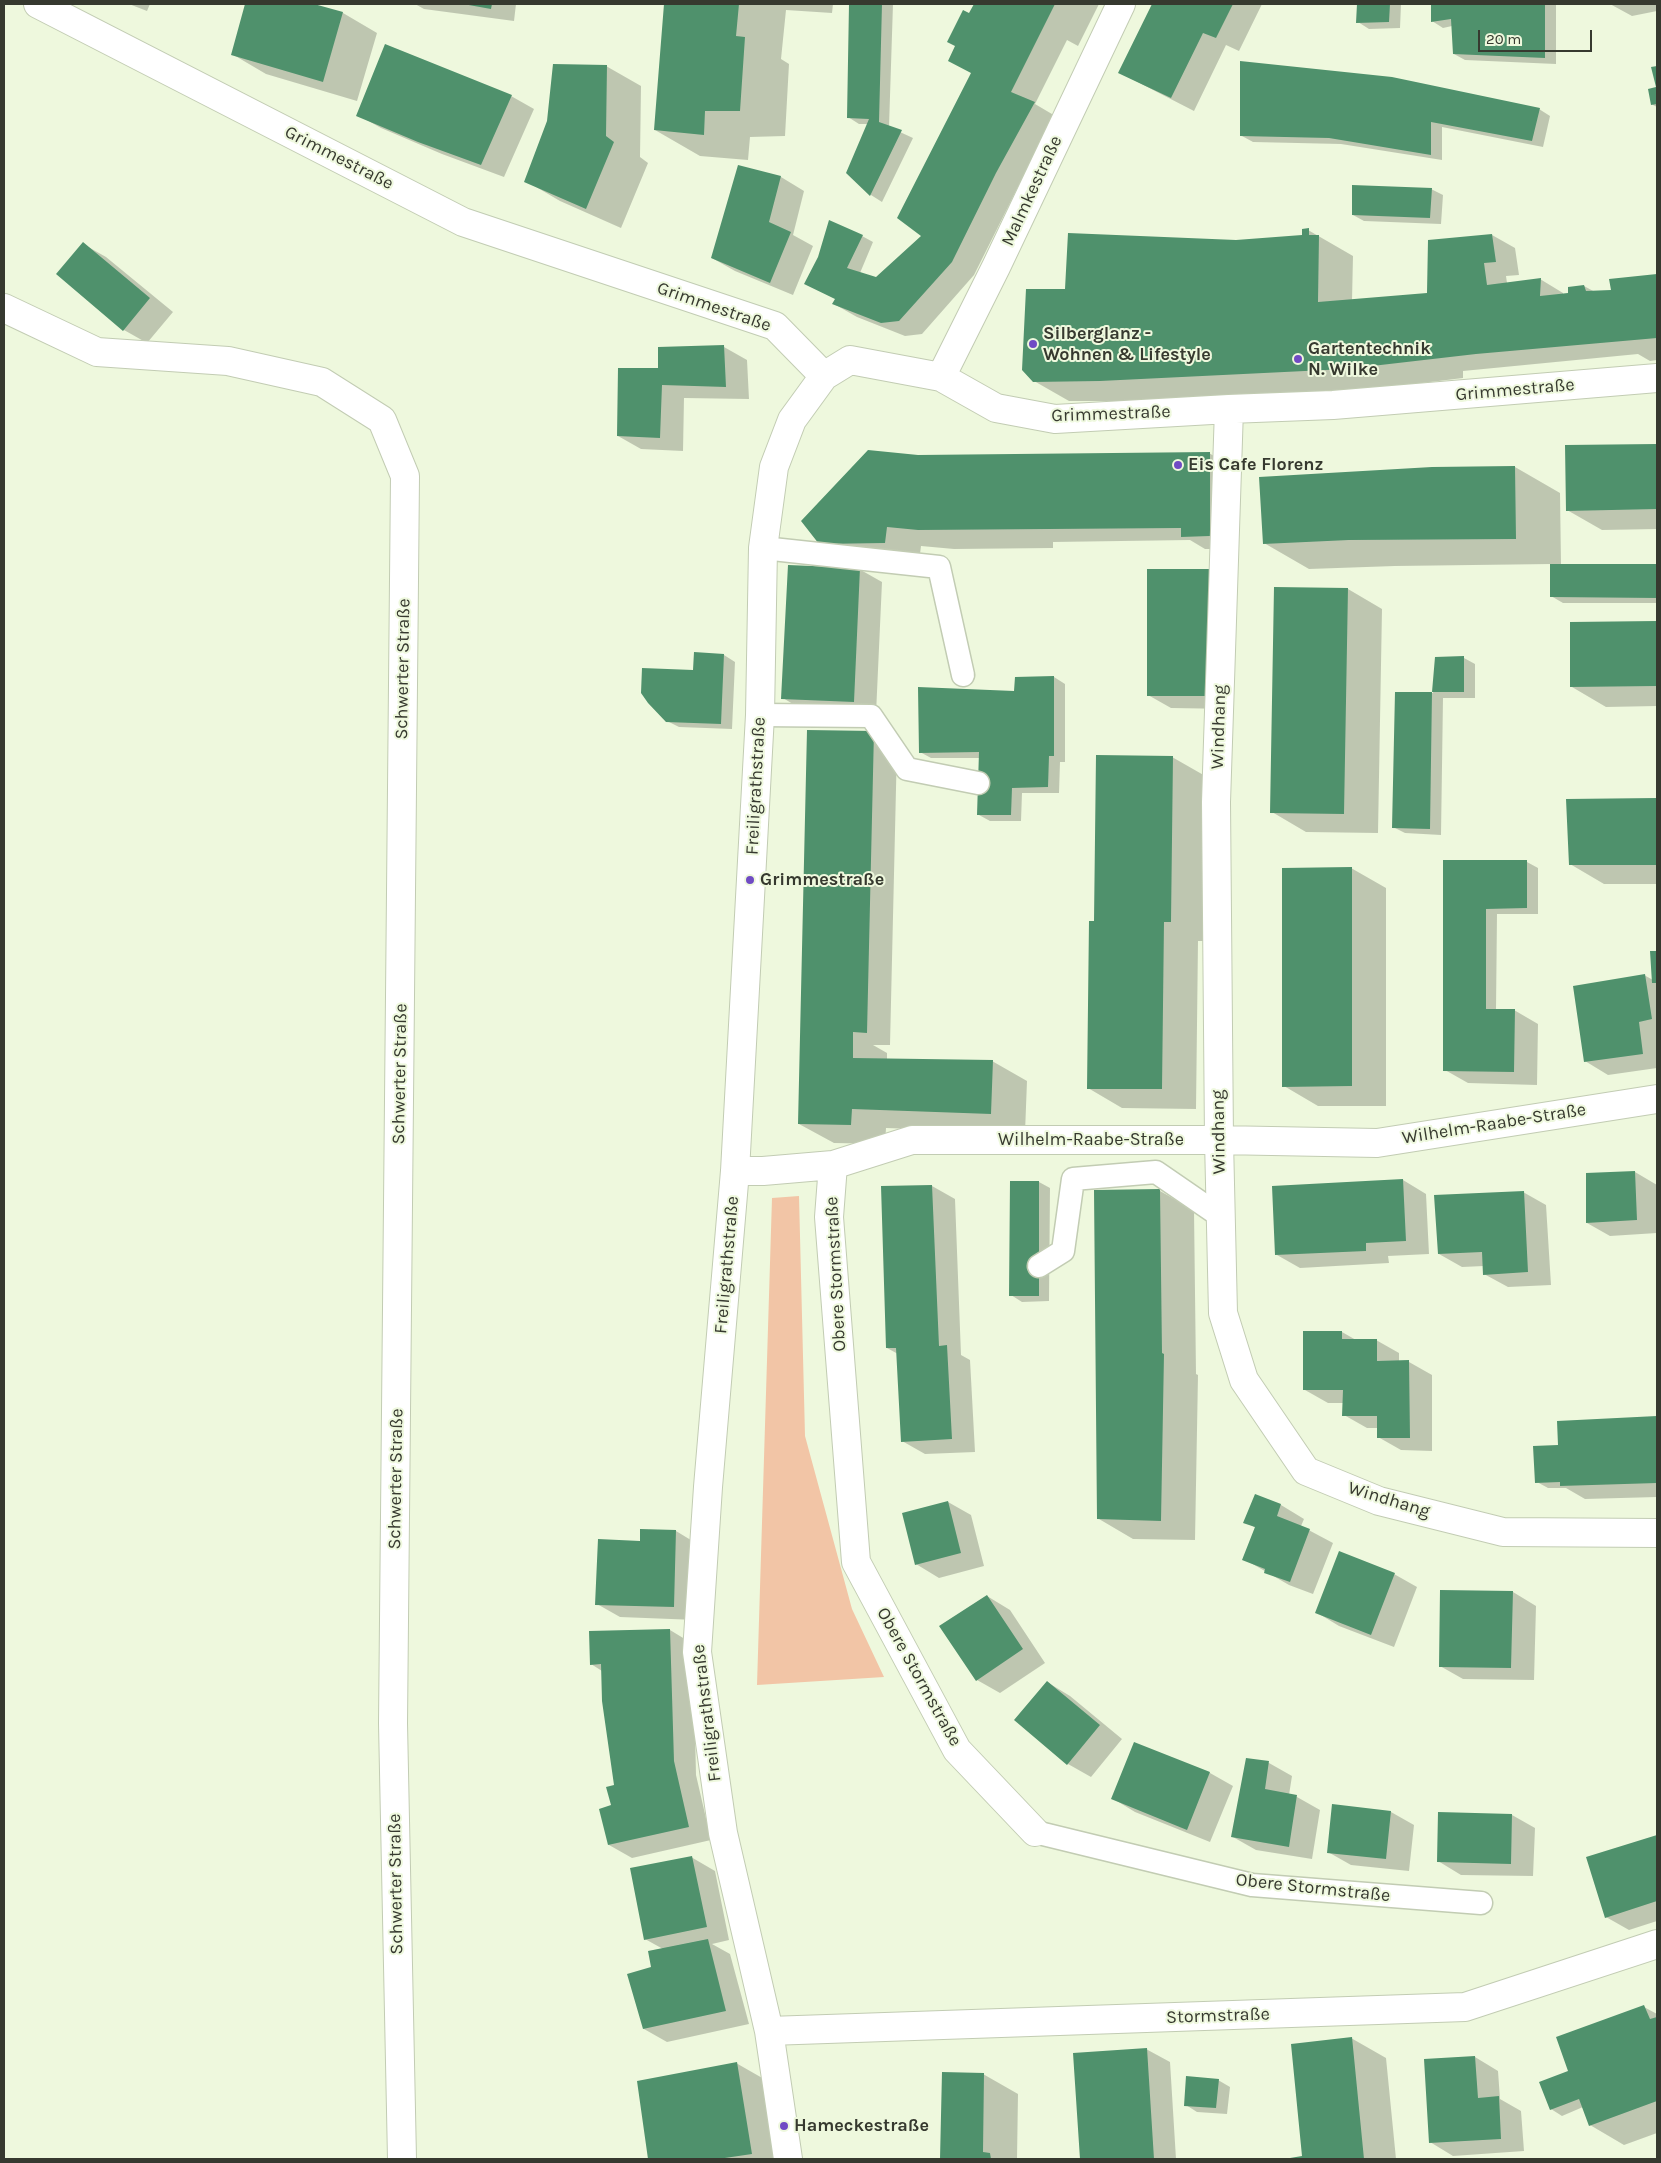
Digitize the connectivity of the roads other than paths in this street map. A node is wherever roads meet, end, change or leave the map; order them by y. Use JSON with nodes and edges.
{"nodes":[{"id":1,"x":38,"y":4,"type":"edge"},
{"id":2,"x":1121,"y":4,"type":"edge"},
{"id":3,"x":4,"y":308,"type":"edge"},
{"id":4,"x":824,"y":376,"type":"junction"},
{"id":5,"x":941,"y":376,"type":"junction"},
{"id":6,"x":1657,"y":378,"type":"edge"},
{"id":7,"x":1229,"y":409,"type":"junction"},
{"id":8,"x":763,"y":548,"type":"junction"},
{"id":9,"x":963,"y":675,"type":"dead end"},
{"id":10,"x":760,"y":715,"type":"junction"},
{"id":11,"x":978,"y":783,"type":"dead end"},
{"id":12,"x":1657,"y":1099,"type":"edge"},
{"id":13,"x":1219,"y":1140,"type":"junction"},
{"id":14,"x":833,"y":1165,"type":"junction"},
{"id":15,"x":735,"y":1170,"type":"junction"},
{"id":16,"x":1220,"y":1216,"type":"junction"},
{"id":17,"x":1038,"y":1266,"type":"dead end"},
{"id":18,"x":1657,"y":1533,"type":"edge"},
{"id":19,"x":1035,"y":1832,"type":"joint"},
{"id":20,"x":1481,"y":1903,"type":"dead end"},
{"id":21,"x":1657,"y":1944,"type":"edge"},
{"id":22,"x":769,"y":2031,"type":"junction"},
{"id":23,"x":402,"y":2146,"type":"edge"},
{"id":24,"x":420,"y":2159,"type":"edge"},
{"id":25,"x":788,"y":2159,"type":"edge"}],
"edges":[{"from":1,"to":4,"type":"street","name":"Grimmestraße"},
{"from":2,"to":5,"type":"street","name":"Malmkestraße"},
{"from":3,"to":23,"type":"street","name":"Schwerter Straße"},
{"from":4,"to":5,"type":"street","name":"Grimmestraße"},
{"from":4,"to":8,"type":"street","name":"Freiligrathstraße"},
{"from":5,"to":7,"type":"street","name":"Grimmestraße"},
{"from":6,"to":7,"type":"street","name":"Grimmestraße"},
{"from":7,"to":13,"type":"street","name":"Windhang"},
{"from":8,"to":9,"type":"lane"},
{"from":8,"to":10,"type":"street","name":"Freiligrathstraße"},
{"from":10,"to":11,"type":"lane"},
{"from":10,"to":15,"type":"street","name":"Freiligrathstraße"},
{"from":12,"to":13,"type":"street","name":"Wilhelm-Raabe-Straße"},
{"from":13,"to":14,"type":"street","name":"Wilhelm-Raabe-Straße"},
{"from":13,"to":16,"type":"street","name":"Windhang"},
{"from":14,"to":15,"type":"street","name":"Wilhelm-Raabe-Straße"},
{"from":14,"to":19,"type":"street","name":"Obere Stormstraße"},
{"from":15,"to":22,"type":"street","name":"Freiligrathstraße"},
{"from":16,"to":17,"type":"lane"},
{"from":16,"to":18,"type":"street","name":"Windhang"},
{"from":19,"to":20,"type":"lane","name":"Obere Stormstraße"},
{"from":21,"to":22,"type":"street","name":"Stormstraße"},
{"from":22,"to":25,"type":"street","name":"Freiligrathstraße"},
{"from":23,"to":24,"type":"street","name":"Schwerter Straße"}]}
